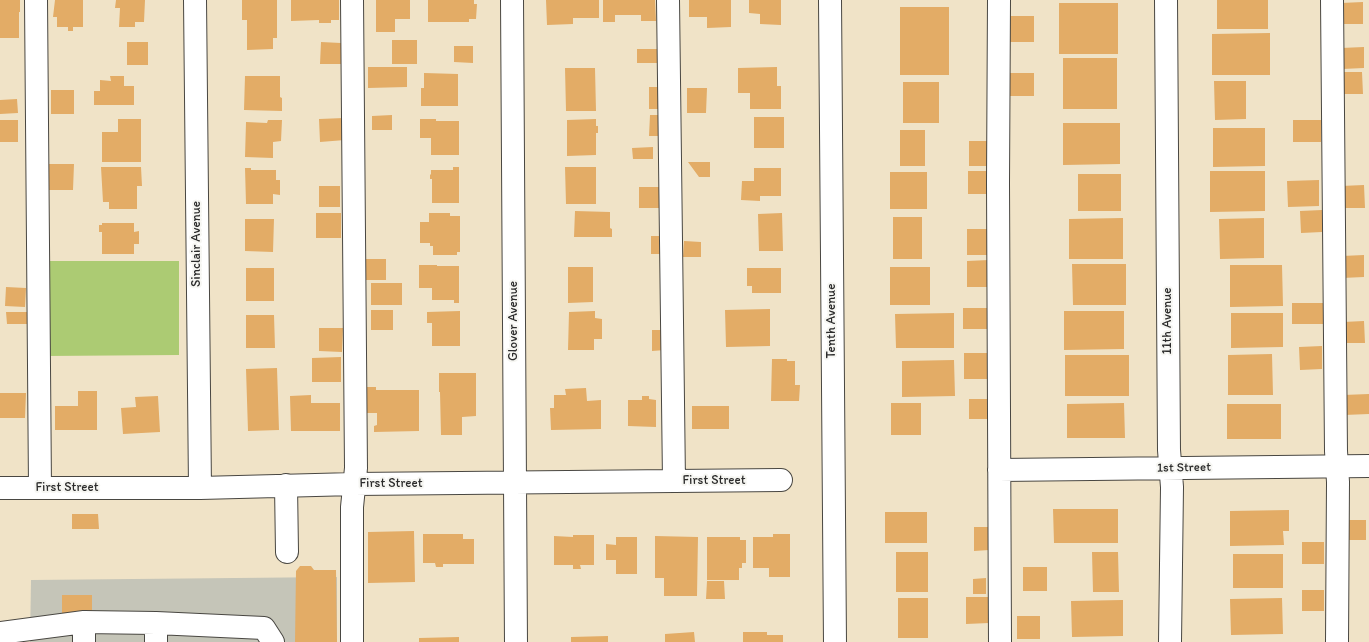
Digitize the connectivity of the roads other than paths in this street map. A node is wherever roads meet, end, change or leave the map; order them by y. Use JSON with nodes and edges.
{"nodes":[{"id":1,"x":36,"y":0,"type":"edge"},
{"id":2,"x":195,"y":0,"type":"edge"},
{"id":3,"x":352,"y":0,"type":"edge"},
{"id":4,"x":512,"y":0,"type":"edge"},
{"id":5,"x":668,"y":0,"type":"edge"},
{"id":6,"x":830,"y":0,"type":"edge"},
{"id":7,"x":999,"y":0,"type":"edge"},
{"id":8,"x":1166,"y":0,"type":"edge"},
{"id":9,"x":1332,"y":0,"type":"edge"},
{"id":10,"x":1337,"y":466,"type":"junction"},
{"id":11,"x":1369,"y":466,"type":"edge"},
{"id":12,"x":1170,"y":468,"type":"junction"},
{"id":13,"x":999,"y":470,"type":"junction"},
{"id":14,"x":781,"y":480,"type":"dead end"},
{"id":15,"x":674,"y":481,"type":"junction"},
{"id":16,"x":515,"y":483,"type":"junction"},
{"id":17,"x":354,"y":484,"type":"junction"},
{"id":18,"x":286,"y":485,"type":"junction"},
{"id":19,"x":0,"y":488,"type":"edge"},
{"id":20,"x":40,"y":488,"type":"junction"},
{"id":21,"x":200,"y":488,"type":"junction"},
{"id":22,"x":287,"y":552,"type":"dead end"},
{"id":23,"x":84,"y":632,"type":"edge"},
{"id":24,"x":156,"y":632,"type":"edge"},
{"id":25,"x":0,"y":633,"type":"edge"},
{"id":26,"x":272,"y":642,"type":"edge"},
{"id":27,"x":352,"y":642,"type":"edge"},
{"id":28,"x":516,"y":642,"type":"edge"},
{"id":29,"x":835,"y":642,"type":"edge"},
{"id":30,"x":1000,"y":642,"type":"edge"},
{"id":31,"x":1170,"y":642,"type":"edge"},
{"id":32,"x":1337,"y":642,"type":"edge"}],
"edges":[{"from":1,"to":20,"type":"street"},
{"from":2,"to":21,"type":"street","name":"Sinclair Avenue"},
{"from":3,"to":17,"type":"street"},
{"from":4,"to":16,"type":"street","name":"Glover Avenue"},
{"from":5,"to":15,"type":"street"},
{"from":6,"to":29,"type":"street","name":"Tenth Avenue"},
{"from":7,"to":13,"type":"street"},
{"from":8,"to":12,"type":"street","name":"11th Avenue"},
{"from":9,"to":10,"type":"street"},
{"from":10,"to":11,"type":"street","name":"1st Street"},
{"from":10,"to":12,"type":"street","name":"1st Street"},
{"from":10,"to":32,"type":"street"},
{"from":12,"to":13,"type":"street","name":"1st Street"},
{"from":12,"to":31,"type":"street","name":"11th Avenue"},
{"from":13,"to":30,"type":"street"},
{"from":14,"to":15,"type":"street","name":"First Street"},
{"from":15,"to":16,"type":"street","name":"First Street"},
{"from":16,"to":17,"type":"street","name":"First Street"},
{"from":16,"to":28,"type":"street","name":"Glover Avenue"},
{"from":17,"to":18,"type":"street","name":"First Street"},
{"from":17,"to":27,"type":"street"},
{"from":18,"to":21,"type":"street","name":"First Street"},
{"from":18,"to":22,"type":"street"},
{"from":19,"to":20,"type":"street","name":"First Street"},
{"from":20,"to":21,"type":"street","name":"First Street"},
{"from":23,"to":24,"type":"street"},
{"from":23,"to":25,"type":"street"},
{"from":24,"to":26,"type":"street"}]}
